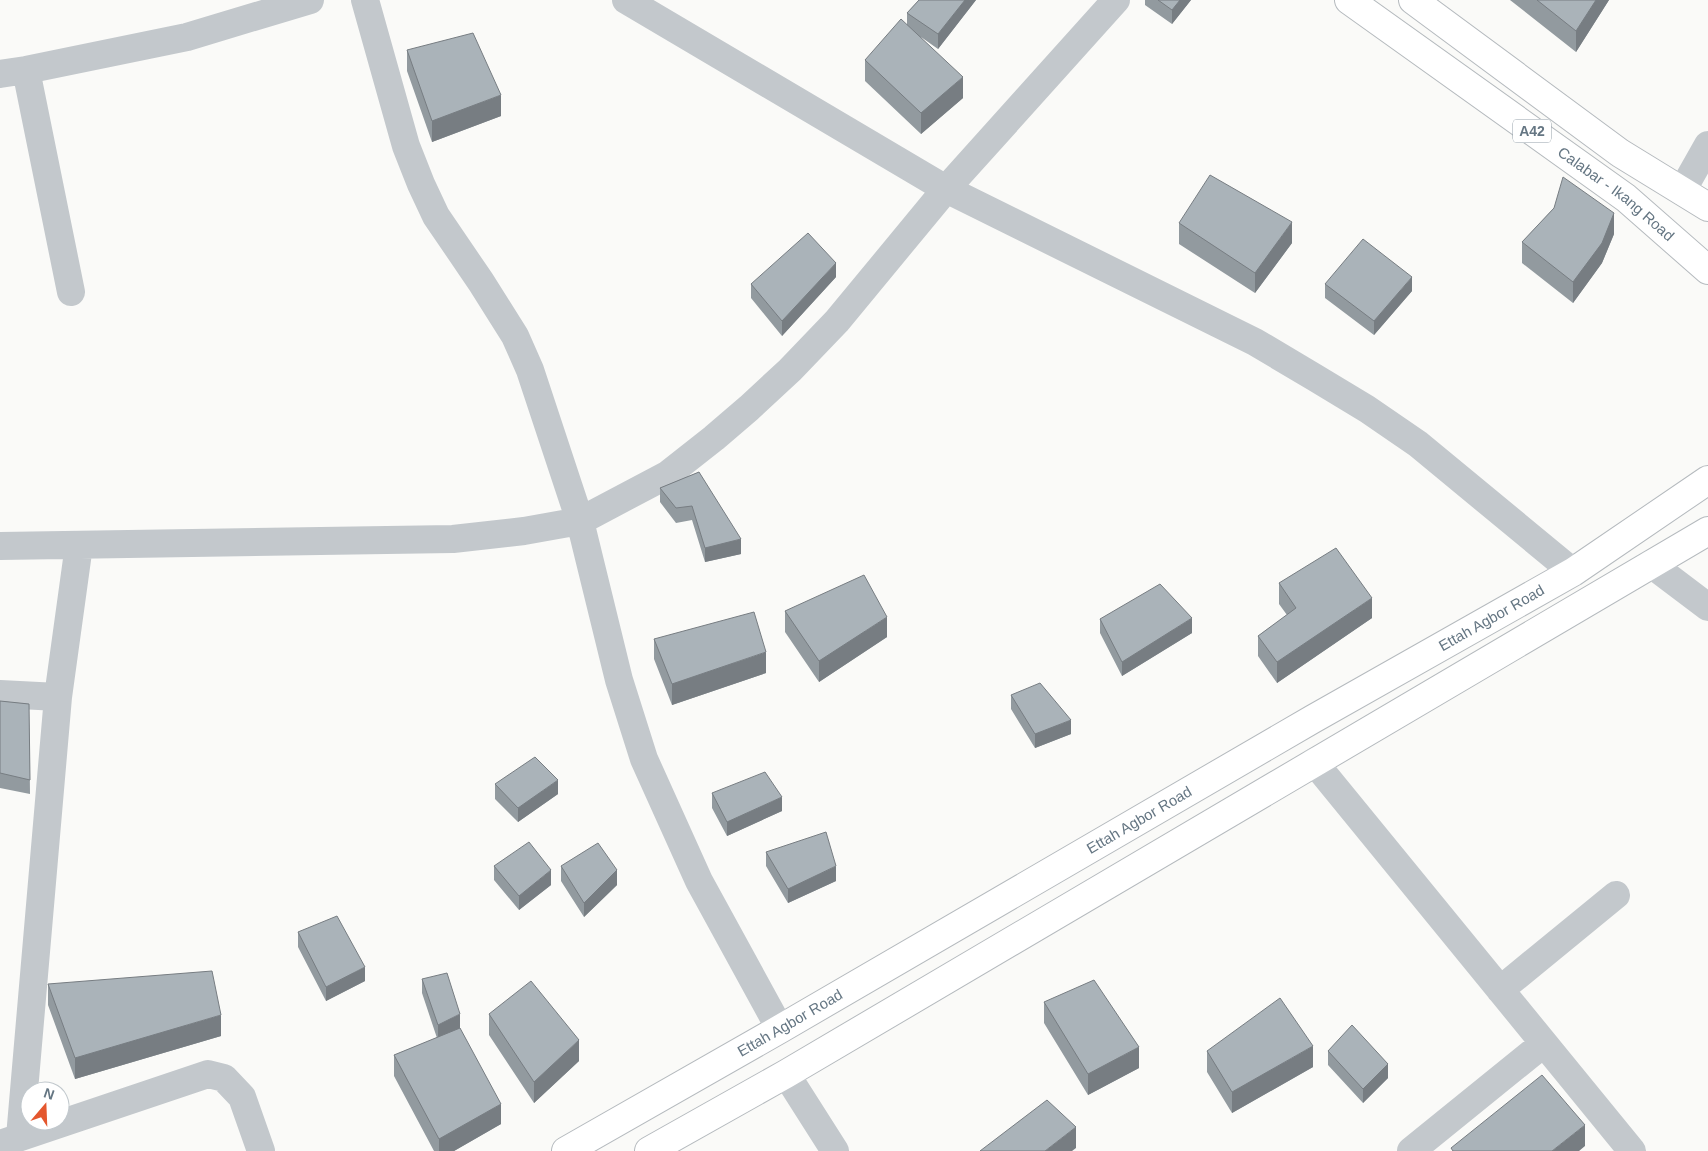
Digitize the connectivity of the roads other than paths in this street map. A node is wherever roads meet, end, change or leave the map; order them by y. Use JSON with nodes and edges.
{"nodes":[{"id":1,"x":310,"y":0,"type":"edge"},
{"id":2,"x":364,"y":0,"type":"edge"},
{"id":3,"x":626,"y":0,"type":"edge"},
{"id":4,"x":1116,"y":0,"type":"edge"},
{"id":5,"x":1349,"y":0,"type":"edge"},
{"id":6,"x":1414,"y":0,"type":"edge"},
{"id":7,"x":26,"y":70,"type":"junction"},
{"id":8,"x":0,"y":74,"type":"edge"},
{"id":9,"x":1708,"y":146,"type":"edge"},
{"id":10,"x":946,"y":189,"type":"junction"},
{"id":11,"x":1682,"y":191,"type":"junction"},
{"id":12,"x":1708,"y":207,"type":"edge"},
{"id":13,"x":1708,"y":270,"type":"edge"},
{"id":14,"x":71,"y":292,"type":"dead end"},
{"id":15,"x":1708,"y":480,"type":"edge"},
{"id":16,"x":580,"y":520,"type":"junction"},
{"id":17,"x":1708,"y":531,"type":"edge"},
{"id":18,"x":79,"y":545,"type":"junction"},
{"id":19,"x":0,"y":546,"type":"edge"},
{"id":20,"x":1652,"y":564,"type":"junction"},
{"id":21,"x":1573,"y":572,"type":"junction"},
{"id":22,"x":1708,"y":607,"type":"edge"},
{"id":23,"x":0,"y":694,"type":"edge"},
{"id":24,"x":58,"y":697,"type":"junction"},
{"id":25,"x":1314,"y":762,"type":"junction"},
{"id":26,"x":1616,"y":894,"type":"dead end"},
{"id":27,"x":1500,"y":990,"type":"junction"},
{"id":28,"x":780,"y":1029,"type":"junction"},
{"id":29,"x":1543,"y":1044,"type":"junction"},
{"id":30,"x":786,"y":1074,"type":"junction"},
{"id":31,"x":10,"y":1141,"type":"edge"},
{"id":32,"x":1423,"y":1147,"type":"edge"},
{"id":33,"x":261,"y":1151,"type":"edge"},
{"id":34,"x":566,"y":1151,"type":"edge"},
{"id":35,"x":649,"y":1151,"type":"edge"},
{"id":36,"x":836,"y":1151,"type":"edge"},
{"id":37,"x":1632,"y":1151,"type":"edge"}],
"edges":[{"from":1,"to":7,"type":"street"},
{"from":2,"to":16,"type":"street"},
{"from":3,"to":10,"type":"street"},
{"from":4,"to":10,"type":"street"},
{"from":5,"to":13,"type":"main road","name":"Calabar - Ikang Road","number":"A42"},
{"from":6,"to":11,"type":"main road","number":"A42"},
{"from":7,"to":8,"type":"street"},
{"from":7,"to":14,"type":"street"},
{"from":9,"to":11,"type":"street"},
{"from":10,"to":16,"type":"street"},
{"from":10,"to":21,"type":"street"},
{"from":11,"to":12,"type":"main road","number":"A42"},
{"from":15,"to":21,"type":"main road","name":"Ettah Agbor Road"},
{"from":16,"to":18,"type":"street"},
{"from":16,"to":28,"type":"street"},
{"from":17,"to":20,"type":"main road"},
{"from":18,"to":19,"type":"street"},
{"from":18,"to":24,"type":"street"},
{"from":20,"to":22,"type":"street"},
{"from":20,"to":25,"type":"main road"},
{"from":21,"to":28,"type":"main road","name":"Ettah Agbor Road"},
{"from":23,"to":24,"type":"street"},
{"from":24,"to":31,"type":"street"},
{"from":25,"to":27,"type":"street"},
{"from":25,"to":30,"type":"main road"},
{"from":26,"to":27,"type":"street"},
{"from":27,"to":29,"type":"street"},
{"from":28,"to":34,"type":"main road","name":"Ettah Agbor Road"},
{"from":29,"to":32,"type":"street"},
{"from":29,"to":37,"type":"street"},
{"from":30,"to":35,"type":"main road"},
{"from":30,"to":36,"type":"street"},
{"from":31,"to":33,"type":"street"}]}
